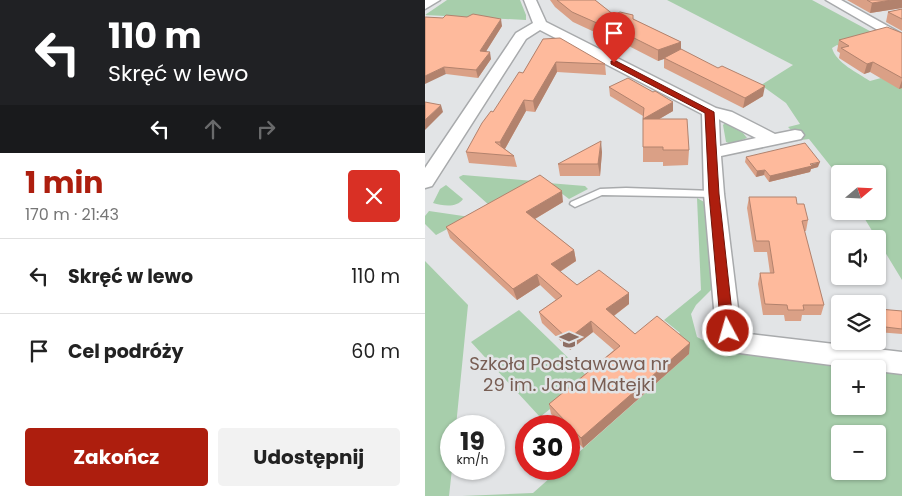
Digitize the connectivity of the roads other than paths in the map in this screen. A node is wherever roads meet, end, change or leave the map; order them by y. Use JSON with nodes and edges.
{"nodes":[{"id":1,"x":433,"y":0,"type":"edge"},
{"id":2,"x":530,"y":0,"type":"edge"},
{"id":3,"x":831,"y":0,"type":"edge"},
{"id":4,"x":425,"y":5,"type":"edge"},
{"id":5,"x":885,"y":15,"type":"dead end"},
{"id":6,"x":865,"y":19,"type":"junction"},
{"id":7,"x":540,"y":24,"type":"junction"},
{"id":8,"x":902,"y":40,"type":"edge"},
{"id":9,"x":710,"y":112,"type":"junction"},
{"id":10,"x":795,"y":135,"type":"dead end"},
{"id":11,"x":774,"y":140,"type":"junction"},
{"id":12,"x":711,"y":153,"type":"junction"},
{"id":13,"x":425,"y":182,"type":"edge"},
{"id":14,"x":714,"y":194,"type":"junction"},
{"id":15,"x":575,"y":204,"type":"dead end"},
{"id":16,"x":902,"y":363,"type":"edge"}],
"edges":[{"from":1,"to":4,"type":"street"},
{"from":2,"to":7,"type":"street"},
{"from":3,"to":6,"type":"street"},
{"from":5,"to":6,"type":"street"},
{"from":6,"to":8,"type":"street"},
{"from":7,"to":9,"type":"street"},
{"from":7,"to":13,"type":"street"},
{"from":9,"to":11,"type":"street"},
{"from":9,"to":12,"type":"street"},
{"from":10,"to":11,"type":"street"},
{"from":11,"to":12,"type":"street"},
{"from":12,"to":14,"type":"street"},
{"from":14,"to":15,"type":"lane"},
{"from":14,"to":16,"type":"street"}]}
